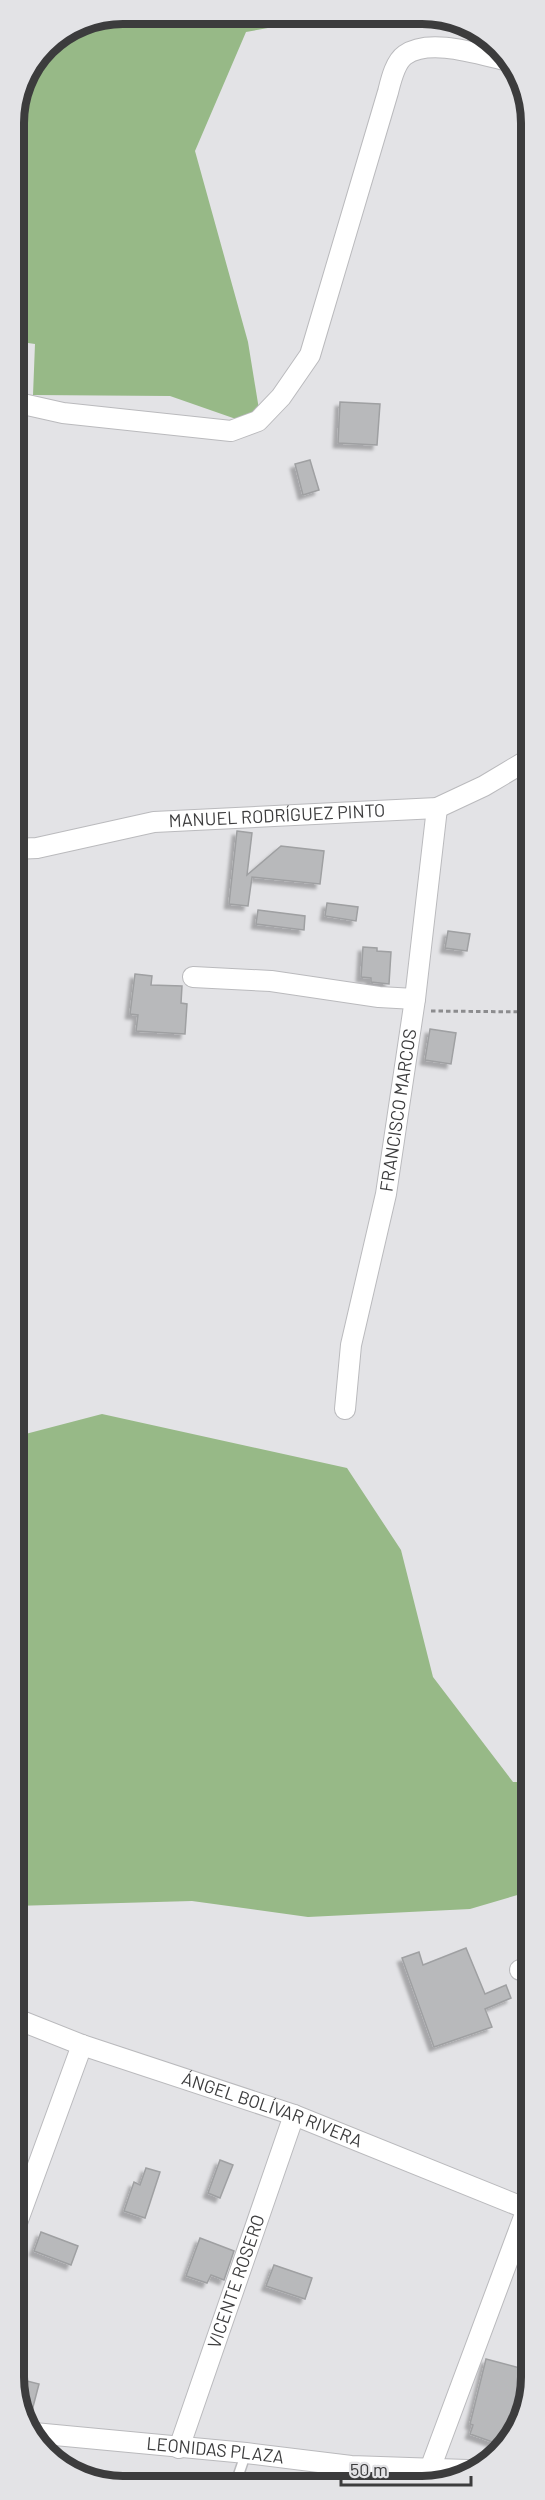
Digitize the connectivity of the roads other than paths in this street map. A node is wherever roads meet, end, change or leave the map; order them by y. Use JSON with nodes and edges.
{"nodes":[{"id":1,"x":497,"y":59,"type":"edge"},
{"id":2,"x":24,"y":404,"type":"edge"},
{"id":3,"x":521,"y":764,"type":"edge"},
{"id":4,"x":437,"y":808,"type":"junction"},
{"id":5,"x":24,"y":849,"type":"edge"},
{"id":6,"x":193,"y":976,"type":"dead end"},
{"id":7,"x":414,"y":1005,"type":"junction"},
{"id":8,"x":345,"y":1409,"type":"dead end"},
{"id":9,"x":24,"y":2022,"type":"edge"},
{"id":10,"x":82,"y":2044,"type":"junction"},
{"id":11,"x":294,"y":2115,"type":"junction"},
{"id":12,"x":521,"y":2201,"type":"edge"},
{"id":13,"x":24,"y":2204,"type":"edge"},
{"id":14,"x":521,"y":2225,"type":"edge"},
{"id":15,"x":43,"y":2434,"type":"edge"},
{"id":16,"x":178,"y":2448,"type":"junction"},
{"id":17,"x":246,"y":2452,"type":"junction"},
{"id":18,"x":430,"y":2469,"type":"junction"},
{"id":19,"x":456,"y":2470,"type":"edge"},
{"id":20,"x":238,"y":2476,"type":"edge"}],
"edges":[{"from":1,"to":2,"type":"street"},
{"from":3,"to":4,"type":"street","name":"MANUEL RODRÍGUEZ PINTO"},
{"from":4,"to":5,"type":"street","name":"MANUEL RODRÍGUEZ PINTO"},
{"from":4,"to":7,"type":"street","name":"FRANCISCO MARCOS"},
{"from":6,"to":7,"type":"street"},
{"from":7,"to":8,"type":"street","name":"FRANCISCO MARCOS"},
{"from":9,"to":10,"type":"street","name":"ÁNGEL BOLÍVAR RIVERA"},
{"from":10,"to":11,"type":"street","name":"ÁNGEL BOLÍVAR RIVERA"},
{"from":10,"to":13,"type":"street"},
{"from":11,"to":12,"type":"street","name":"ÁNGEL BOLÍVAR RIVERA"},
{"from":11,"to":16,"type":"street","name":"VICENTE ROSERO"},
{"from":14,"to":18,"type":"street"},
{"from":15,"to":16,"type":"street","name":"LEONIDAS PLAZA"},
{"from":16,"to":17,"type":"street","name":"LEONIDAS PLAZA"},
{"from":17,"to":18,"type":"street","name":"LEONIDAS PLAZA"},
{"from":17,"to":20,"type":"lane"},
{"from":18,"to":19,"type":"street","name":"LEONIDAS PLAZA"}]}
